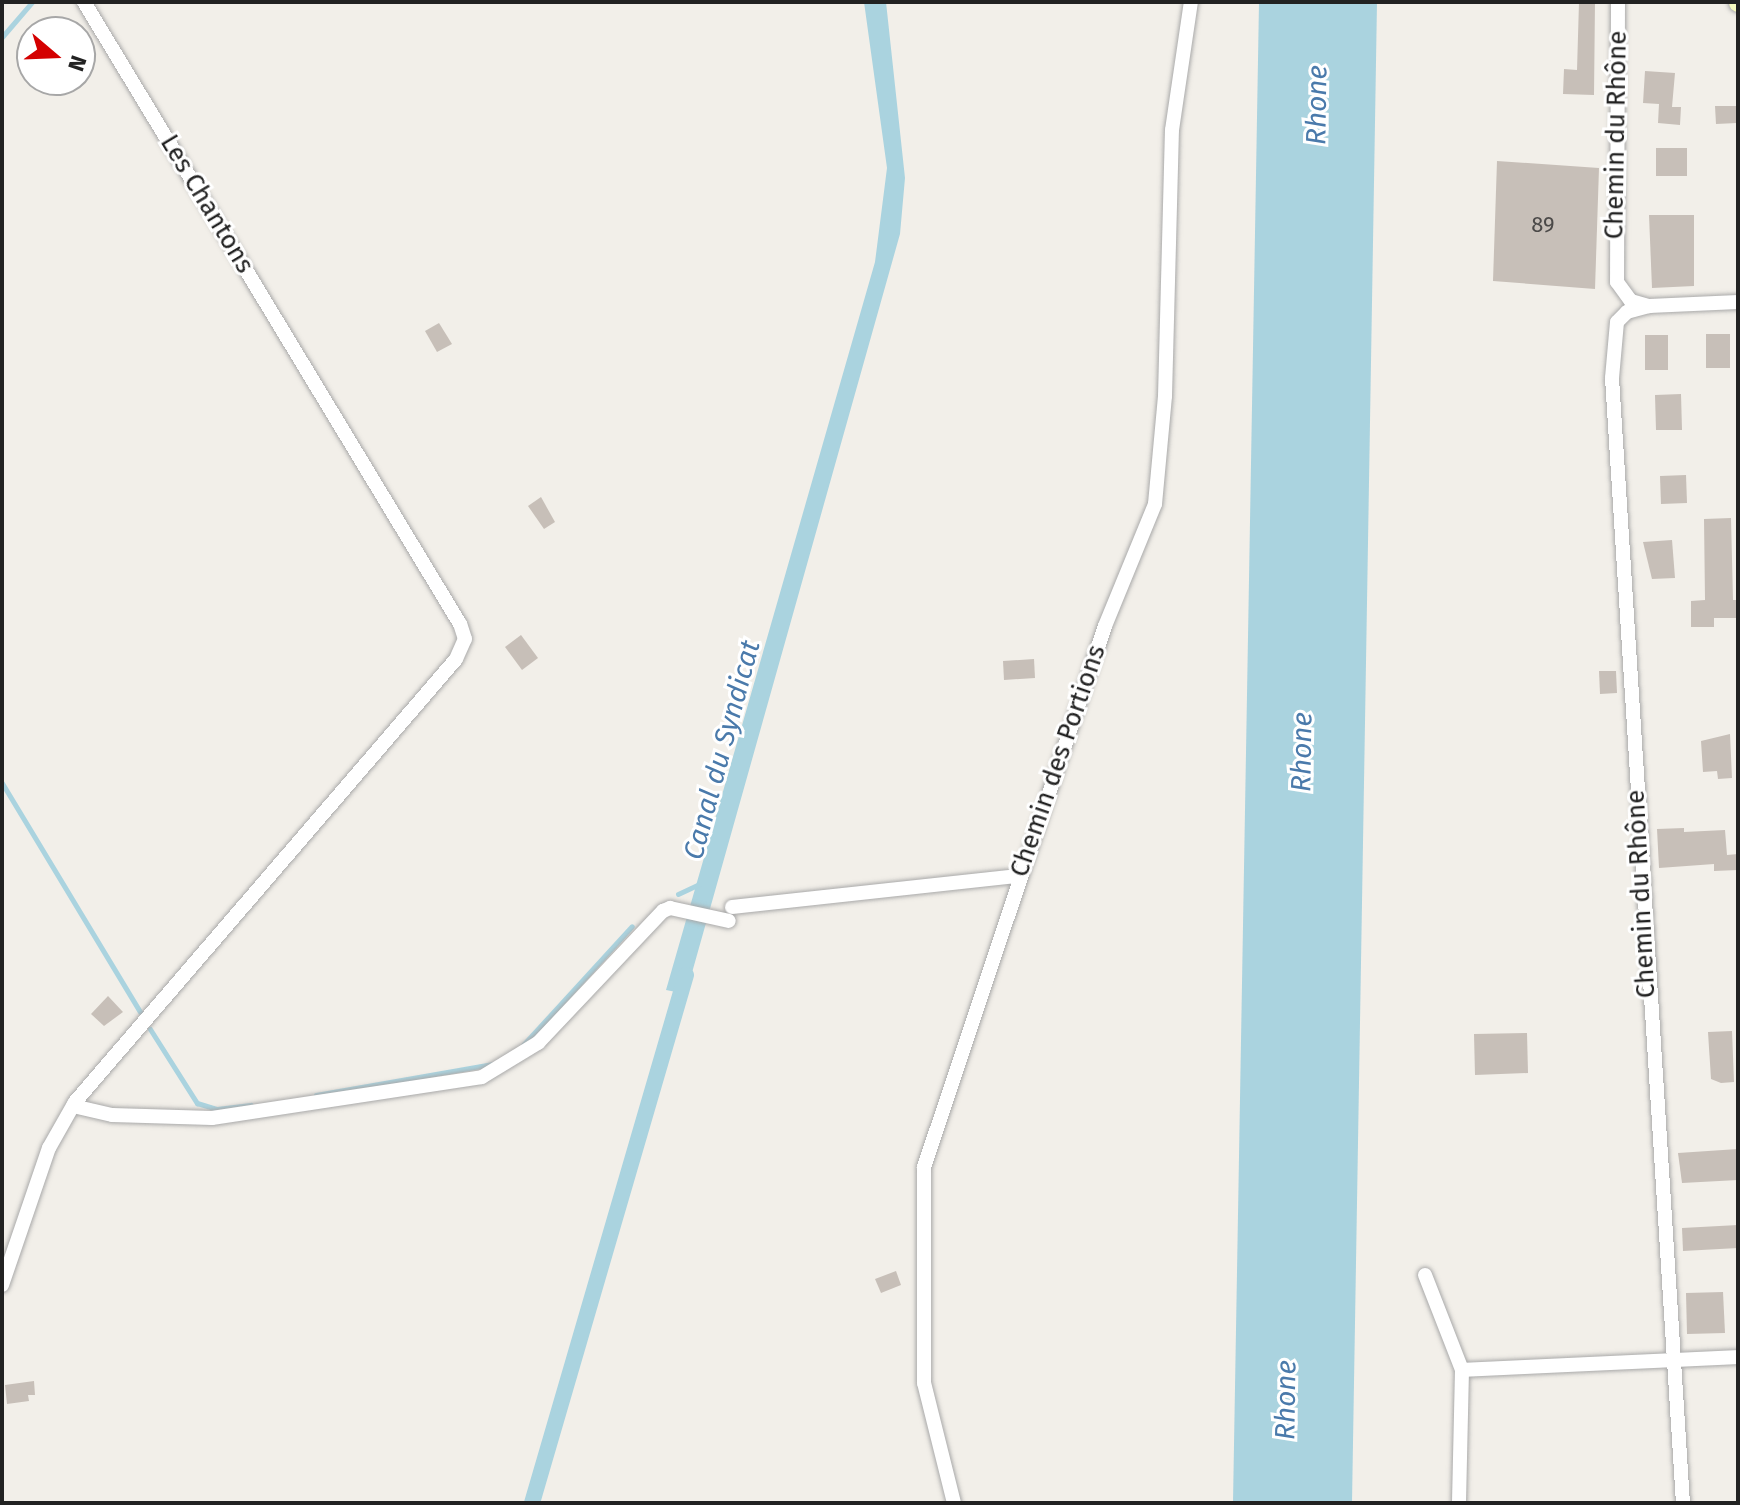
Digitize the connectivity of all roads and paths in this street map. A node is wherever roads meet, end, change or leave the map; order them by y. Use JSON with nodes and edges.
{"nodes":[{"id":1,"x":84,"y":2,"type":"edge"},
{"id":2,"x":1618,"y":2,"type":"edge"},
{"id":3,"x":1190,"y":7,"type":"edge"},
{"id":4,"x":1738,"y":302,"type":"edge"},
{"id":5,"x":1649,"y":306,"type":"junction"},
{"id":6,"x":1018,"y":876,"type":"junction"},
{"id":7,"x":73,"y":1106,"type":"junction"},
{"id":8,"x":1425,"y":1275,"type":"dead end"},
{"id":9,"x":2,"y":1285,"type":"edge"},
{"id":10,"x":1738,"y":1357,"type":"edge"},
{"id":11,"x":1673,"y":1360,"type":"junction"},
{"id":12,"x":1462,"y":1370,"type":"junction"},
{"id":13,"x":954,"y":1503,"type":"edge"},
{"id":14,"x":1459,"y":1503,"type":"edge"},
{"id":15,"x":1683,"y":1503,"type":"edge"}],
"edges":[{"from":1,"to":7,"type":"street","name":"Les Chantons"},
{"from":2,"to":5,"type":"street","name":"Chemin du Rhône"},
{"from":3,"to":6,"type":"street","name":"Chemin des Portions"},
{"from":4,"to":5,"type":"street"},
{"from":5,"to":11,"type":"street","name":"Chemin du Rhône"},
{"from":6,"to":7,"type":"street"},
{"from":6,"to":13,"type":"street","name":"Chemin des Portions"},
{"from":7,"to":9,"type":"street"},
{"from":8,"to":12,"type":"street"},
{"from":10,"to":11,"type":"street"},
{"from":11,"to":12,"type":"street"},
{"from":11,"to":15,"type":"street","name":"Chemin du Rhône"},
{"from":12,"to":14,"type":"street"}]}
